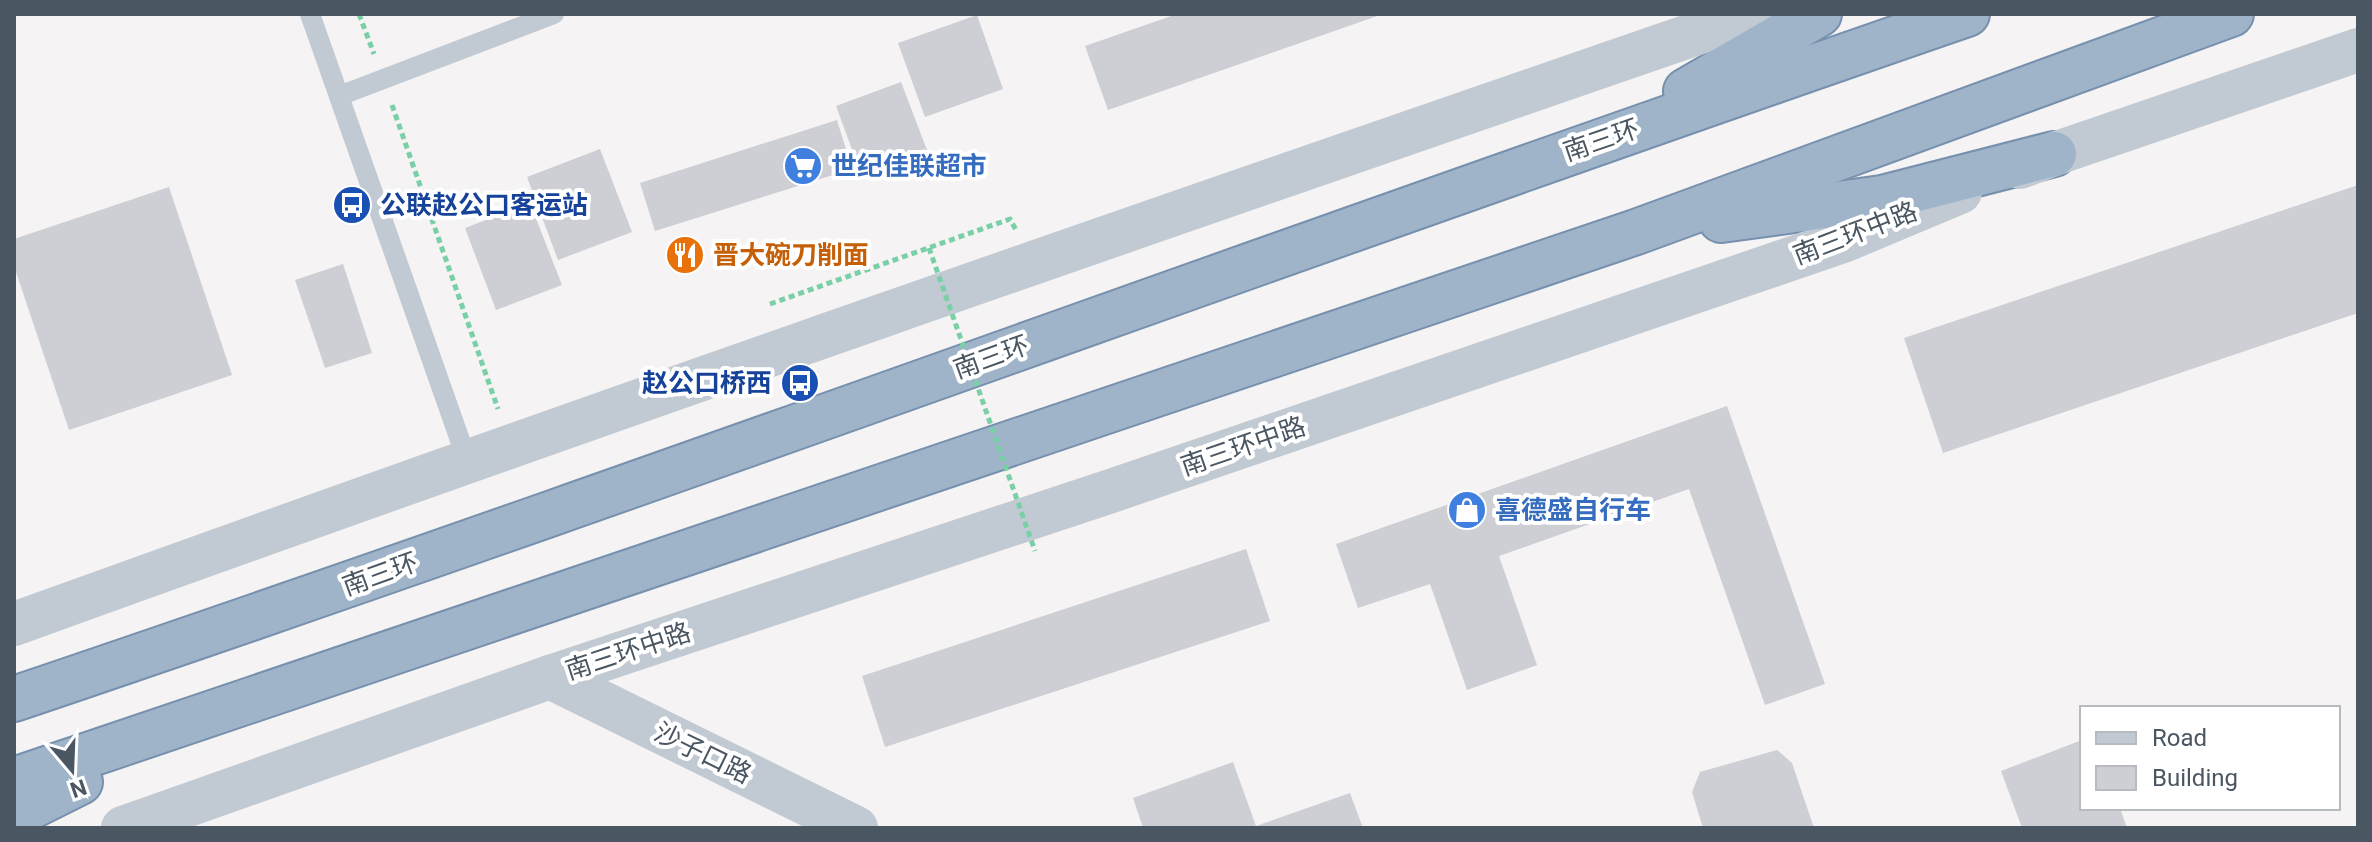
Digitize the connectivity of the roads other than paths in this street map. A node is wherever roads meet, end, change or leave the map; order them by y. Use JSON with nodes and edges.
{"nodes":[{"id":1,"x":310,"y":14,"type":"edge"},
{"id":2,"x":554,"y":14,"type":"edge"},
{"id":3,"x":1753,"y":14,"type":"edge"},
{"id":4,"x":1819,"y":14,"type":"edge"},
{"id":5,"x":1967,"y":14,"type":"edge"},
{"id":6,"x":2231,"y":14,"type":"edge"},
{"id":7,"x":2358,"y":50,"type":"edge"},
{"id":8,"x":339,"y":96,"type":"junction"},
{"id":9,"x":1597,"y":141,"type":"junction"},
{"id":10,"x":2054,"y":154,"type":"junction"},
{"id":11,"x":1636,"y":232,"type":"junction"},
{"id":12,"x":467,"y":460,"type":"junction"},
{"id":13,"x":274,"y":611,"type":"junction"},
{"id":14,"x":14,"y":624,"type":"edge"},
{"id":15,"x":14,"y":670,"type":"edge"},
{"id":16,"x":550,"y":677,"type":"junction"},
{"id":17,"x":14,"y":699,"type":"edge"},
{"id":18,"x":244,"y":701,"type":"junction"},
{"id":19,"x":14,"y":780,"type":"edge"},
{"id":20,"x":14,"y":815,"type":"edge"},
{"id":21,"x":123,"y":828,"type":"edge"},
{"id":22,"x":856,"y":828,"type":"edge"}],
"edges":[{"from":1,"to":8,"type":"lane"},
{"from":2,"to":8,"type":"lane"},
{"from":3,"to":12,"type":"street"},
{"from":4,"to":9,"type":"highway"},
{"from":5,"to":9,"type":"highway","name":"南三环"},
{"from":6,"to":11,"type":"highway"},
{"from":7,"to":10,"type":"street","name":"南三环中路"},
{"from":8,"to":12,"type":"lane"},
{"from":9,"to":13,"type":"highway","name":"南三环"},
{"from":10,"to":11,"type":"highway"},
{"from":10,"to":16,"type":"street","name":"南三环中路"},
{"from":11,"to":18,"type":"highway"},
{"from":12,"to":14,"type":"street"},
{"from":13,"to":15,"type":"highway"},
{"from":13,"to":17,"type":"highway","name":"南三环"},
{"from":16,"to":21,"type":"street","name":"南三环中路"},
{"from":16,"to":22,"type":"street","name":"沙子口路"},
{"from":18,"to":19,"type":"highway"},
{"from":18,"to":20,"type":"highway"}]}
